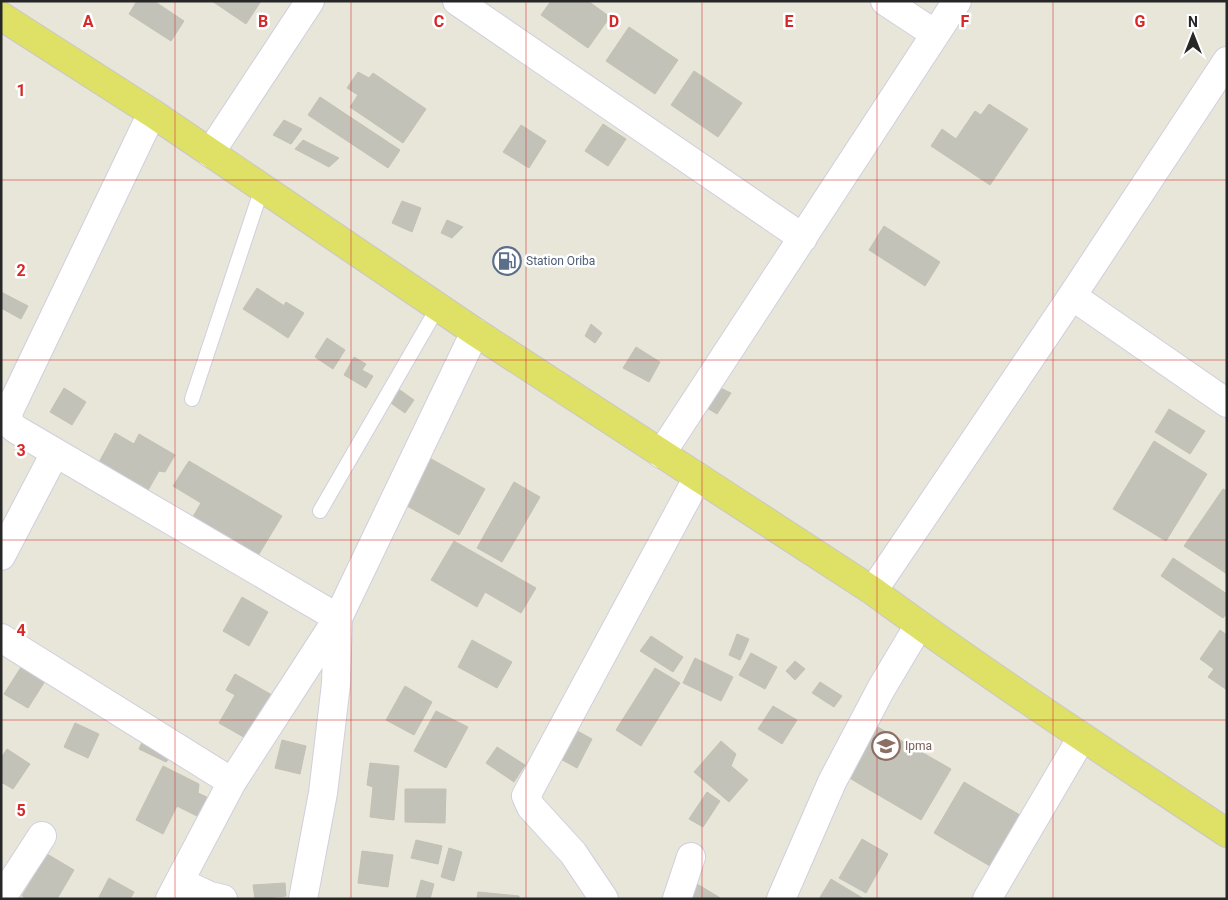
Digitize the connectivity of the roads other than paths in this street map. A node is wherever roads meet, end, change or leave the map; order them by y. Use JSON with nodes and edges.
{"nodes":[{"id":1,"x":310,"y":1,"type":"edge"},
{"id":2,"x":457,"y":1,"type":"edge"},
{"id":3,"x":885,"y":1,"type":"edge"},
{"id":4,"x":957,"y":1,"type":"edge"},
{"id":5,"x":1,"y":16,"type":"edge"},
{"id":6,"x":935,"y":34,"type":"junction"},
{"id":7,"x":1227,"y":61,"type":"edge"},
{"id":8,"x":152,"y":113,"type":"junction"},
{"id":9,"x":210,"y":153,"type":"junction"},
{"id":10,"x":262,"y":188,"type":"junction"},
{"id":11,"x":803,"y":238,"type":"junction"},
{"id":12,"x":1072,"y":296,"type":"junction"},
{"id":13,"x":438,"y":307,"type":"junction"},
{"id":14,"x":475,"y":332,"type":"junction"},
{"id":15,"x":192,"y":399,"type":"dead end"},
{"id":16,"x":1227,"y":403,"type":"edge"},
{"id":17,"x":55,"y":453,"type":"junction"},
{"id":18,"x":661,"y":454,"type":"junction"},
{"id":19,"x":698,"y":477,"type":"junction"},
{"id":20,"x":320,"y":511,"type":"dead end"},
{"id":21,"x":1,"y":556,"type":"edge"},
{"id":22,"x":873,"y":591,"type":"junction"},
{"id":23,"x":338,"y":618,"type":"junction"},
{"id":24,"x":919,"y":625,"type":"junction"},
{"id":25,"x":1,"y":638,"type":"edge"},
{"id":26,"x":1082,"y":737,"type":"junction"},
{"id":27,"x":232,"y":782,"type":"junction"},
{"id":28,"x":1227,"y":833,"type":"edge"},
{"id":29,"x":42,"y":836,"type":"dead end"},
{"id":30,"x":691,"y":857,"type":"dead end"},
{"id":31,"x":175,"y":890,"type":"edge"},
{"id":32,"x":1,"y":899,"type":"edge"},
{"id":33,"x":223,"y":899,"type":"edge"},
{"id":34,"x":303,"y":899,"type":"edge"},
{"id":35,"x":604,"y":899,"type":"edge"},
{"id":36,"x":677,"y":899,"type":"edge"},
{"id":37,"x":782,"y":899,"type":"edge"},
{"id":38,"x":987,"y":899,"type":"edge"}],
"edges":[{"from":1,"to":9,"type":"street"},
{"from":2,"to":11,"type":"street"},
{"from":3,"to":6,"type":"street"},
{"from":4,"to":6,"type":"street"},
{"from":5,"to":8,"type":"main road"},
{"from":6,"to":11,"type":"street"},
{"from":7,"to":12,"type":"street"},
{"from":8,"to":9,"type":"main road"},
{"from":8,"to":17,"type":"street"},
{"from":9,"to":10,"type":"main road"},
{"from":10,"to":13,"type":"main road"},
{"from":10,"to":15,"type":"lane"},
{"from":11,"to":18,"type":"street"},
{"from":12,"to":16,"type":"street"},
{"from":12,"to":22,"type":"street"},
{"from":13,"to":14,"type":"main road"},
{"from":13,"to":20,"type":"lane"},
{"from":14,"to":18,"type":"main road"},
{"from":14,"to":23,"type":"street"},
{"from":17,"to":21,"type":"street"},
{"from":17,"to":23,"type":"street"},
{"from":18,"to":19,"type":"main road"},
{"from":19,"to":22,"type":"main road"},
{"from":19,"to":35,"type":"street"},
{"from":22,"to":24,"type":"main road"},
{"from":23,"to":27,"type":"street"},
{"from":23,"to":34,"type":"street"},
{"from":24,"to":26,"type":"main road"},
{"from":24,"to":37,"type":"street"},
{"from":25,"to":27,"type":"street"},
{"from":26,"to":28,"type":"main road"},
{"from":26,"to":38,"type":"street"},
{"from":27,"to":31,"type":"street"},
{"from":29,"to":32,"type":"street"},
{"from":30,"to":36,"type":"street"},
{"from":31,"to":33,"type":"street"}]}
